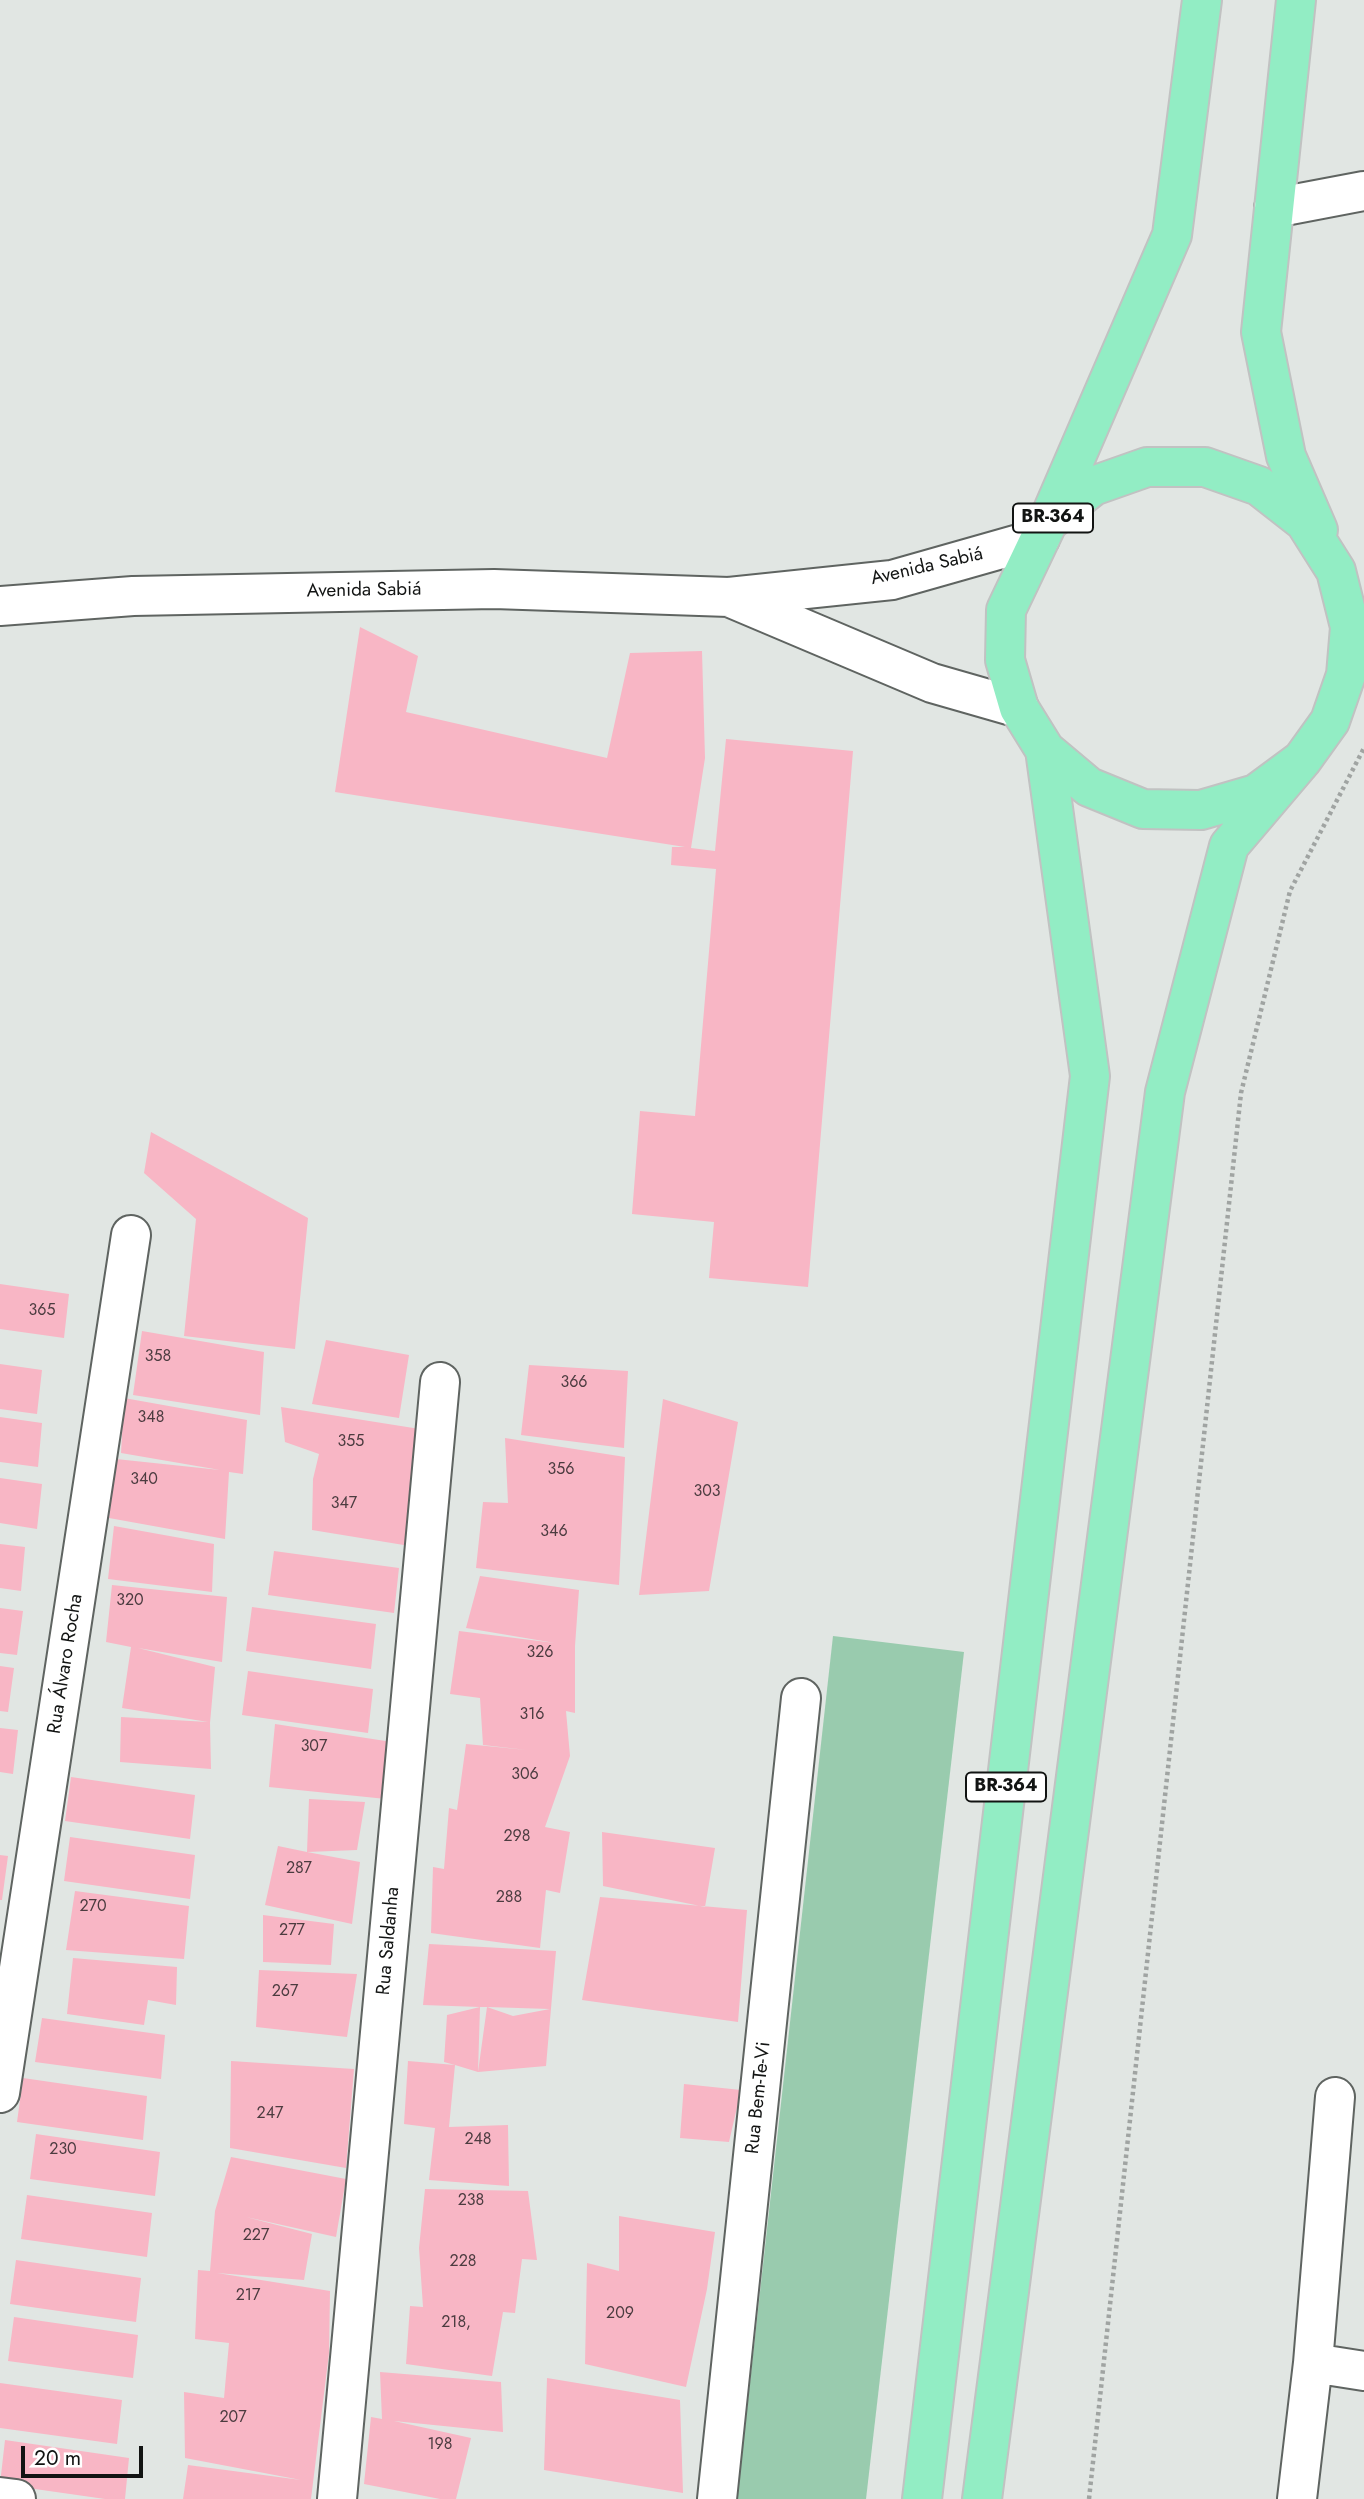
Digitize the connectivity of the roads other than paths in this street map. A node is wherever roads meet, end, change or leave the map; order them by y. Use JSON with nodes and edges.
{"nodes":[{"id":1,"x":1202,"y":0,"type":"edge"},
{"id":2,"x":1296,"y":0,"type":"edge"},
{"id":3,"x":1364,"y":191,"type":"edge"},
{"id":4,"x":1274,"y":208,"type":"junction"},
{"id":5,"x":1044,"y":530,"type":"junction"},
{"id":6,"x":1336,"y":571,"type":"junction"},
{"id":7,"x":729,"y":597,"type":"junction"},
{"id":8,"x":0,"y":606,"type":"edge"},
{"id":9,"x":1357,"y":627,"type":"edge"},
{"id":10,"x":1018,"y":708,"type":"junction"},
{"id":11,"x":1045,"y":750,"type":"junction"},
{"id":12,"x":1302,"y":760,"type":"junction"},
{"id":13,"x":131,"y":1235,"type":"dead end"},
{"id":14,"x":440,"y":1382,"type":"dead end"},
{"id":15,"x":801,"y":1698,"type":"dead end"},
{"id":16,"x":0,"y":2093,"type":"edge"},
{"id":17,"x":1335,"y":2097,"type":"dead end"},
{"id":18,"x":1312,"y":2362,"type":"junction"},
{"id":19,"x":1364,"y":2371,"type":"edge"},
{"id":20,"x":0,"y":2497,"type":"edge"},
{"id":21,"x":16,"y":2499,"type":"edge"},
{"id":22,"x":337,"y":2499,"type":"edge"},
{"id":23,"x":717,"y":2499,"type":"edge"},
{"id":24,"x":922,"y":2499,"type":"edge"},
{"id":25,"x":982,"y":2499,"type":"edge"},
{"id":26,"x":1297,"y":2499,"type":"edge"}],
"edges":[{"from":1,"to":5,"type":"main road","number":"BR-364"},
{"from":2,"to":4,"type":"main road","number":"BR-364"},
{"from":3,"to":4,"type":"street"},
{"from":4,"to":6,"type":"main road","number":"BR-364"},
{"from":5,"to":6,"type":"main road","number":"BR-364"},
{"from":5,"to":7,"type":"street","name":"Avenida Sabiá"},
{"from":5,"to":10,"type":"main road","number":"BR-364"},
{"from":6,"to":9,"type":"main road","number":"BR-364"},
{"from":7,"to":8,"type":"street","name":"Avenida Sabiá"},
{"from":7,"to":10,"type":"street","name":"Avenida Sabiá"},
{"from":9,"to":12,"type":"main road","number":"BR-364"},
{"from":10,"to":11,"type":"main road","number":"BR-364"},
{"from":11,"to":12,"type":"main road","number":"BR-364"},
{"from":11,"to":24,"type":"main road","number":"BR-364"},
{"from":12,"to":25,"type":"main road","number":"BR-364"},
{"from":13,"to":16,"type":"street","name":"Rua Álvaro Rocha"},
{"from":14,"to":22,"type":"street","name":"Rua Saldanha"},
{"from":15,"to":23,"type":"street","name":"Rua Bem-Te-Vi"},
{"from":17,"to":18,"type":"street"},
{"from":18,"to":19,"type":"street"},
{"from":18,"to":26,"type":"street"},
{"from":20,"to":21,"type":"street"}]}
